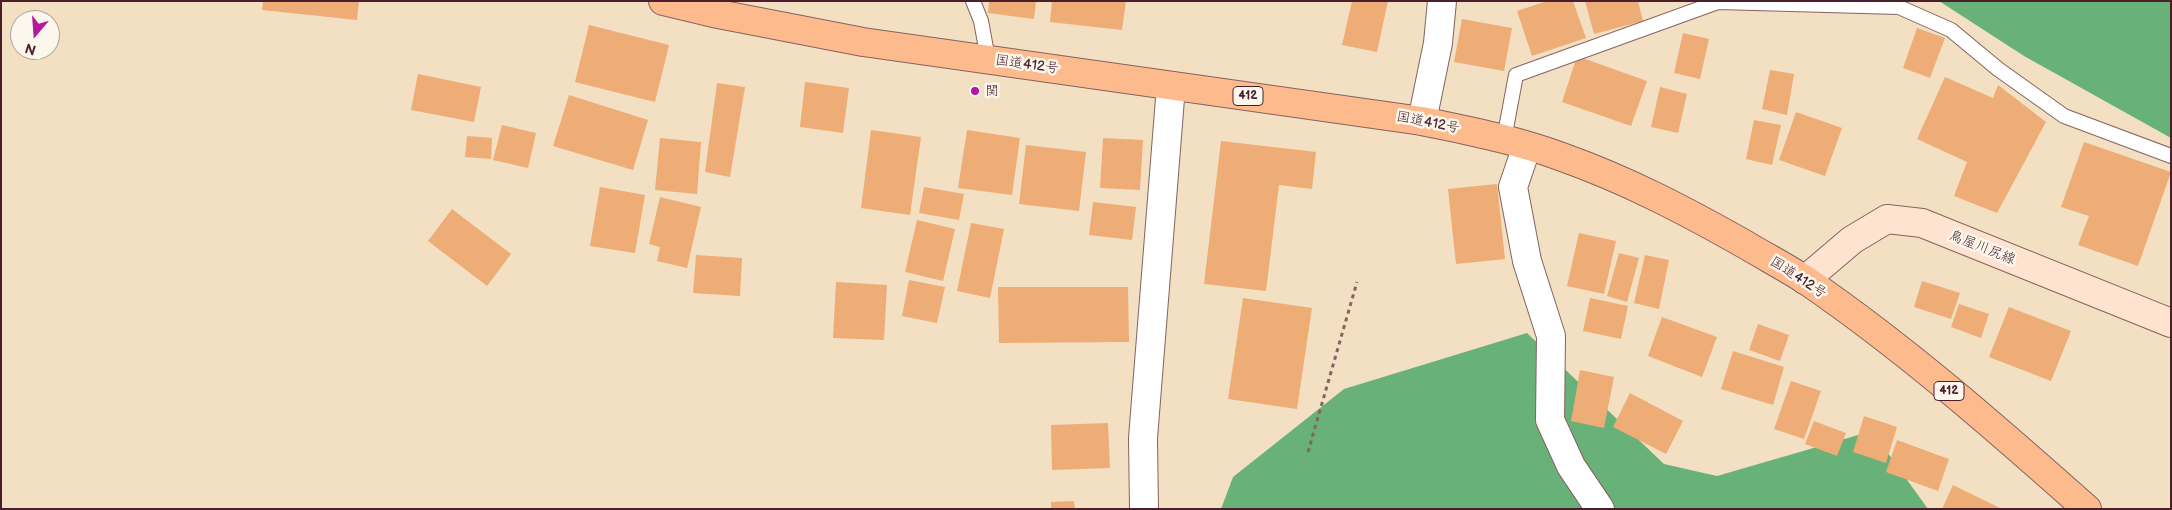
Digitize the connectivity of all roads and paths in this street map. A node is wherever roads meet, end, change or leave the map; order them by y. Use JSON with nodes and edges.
{"nodes":[{"id":1,"x":663,"y":1,"type":"edge"},
{"id":2,"x":972,"y":1,"type":"edge"},
{"id":3,"x":1442,"y":1,"type":"edge"},
{"id":4,"x":988,"y":59,"type":"junction"},
{"id":5,"x":1171,"y":86,"type":"junction"},
{"id":6,"x":1422,"y":121,"type":"junction"},
{"id":7,"x":1515,"y":142,"type":"junction"},
{"id":8,"x":2171,"y":156,"type":"edge"},
{"id":9,"x":1805,"y":280,"type":"junction"},
{"id":10,"x":1357,"y":282,"type":"dead end"},
{"id":11,"x":2171,"y":323,"type":"edge"},
{"id":12,"x":1308,"y":452,"type":"dead end"},
{"id":13,"x":1144,"y":509,"type":"edge"},
{"id":14,"x":1600,"y":509,"type":"edge"},
{"id":15,"x":2086,"y":509,"type":"edge"}],
"edges":[{"from":1,"to":4,"type":"highway","name":"国道412号","number":"412"},
{"from":2,"to":4,"type":"lane"},
{"from":3,"to":6,"type":"street"},
{"from":4,"to":5,"type":"highway","name":"国道412号","number":"412"},
{"from":5,"to":6,"type":"highway","name":"国道412号","number":"412"},
{"from":5,"to":13,"type":"street"},
{"from":6,"to":7,"type":"highway","name":"国道412号","number":"412"},
{"from":7,"to":8,"type":"lane"},
{"from":7,"to":9,"type":"highway","name":"国道412号","number":"412"},
{"from":7,"to":14,"type":"street"},
{"from":9,"to":11,"type":"main road","name":"鳥屋川尻線"},
{"from":9,"to":15,"type":"highway","name":"国道412号","number":"412"},
{"from":10,"to":12,"type":"path"}]}
